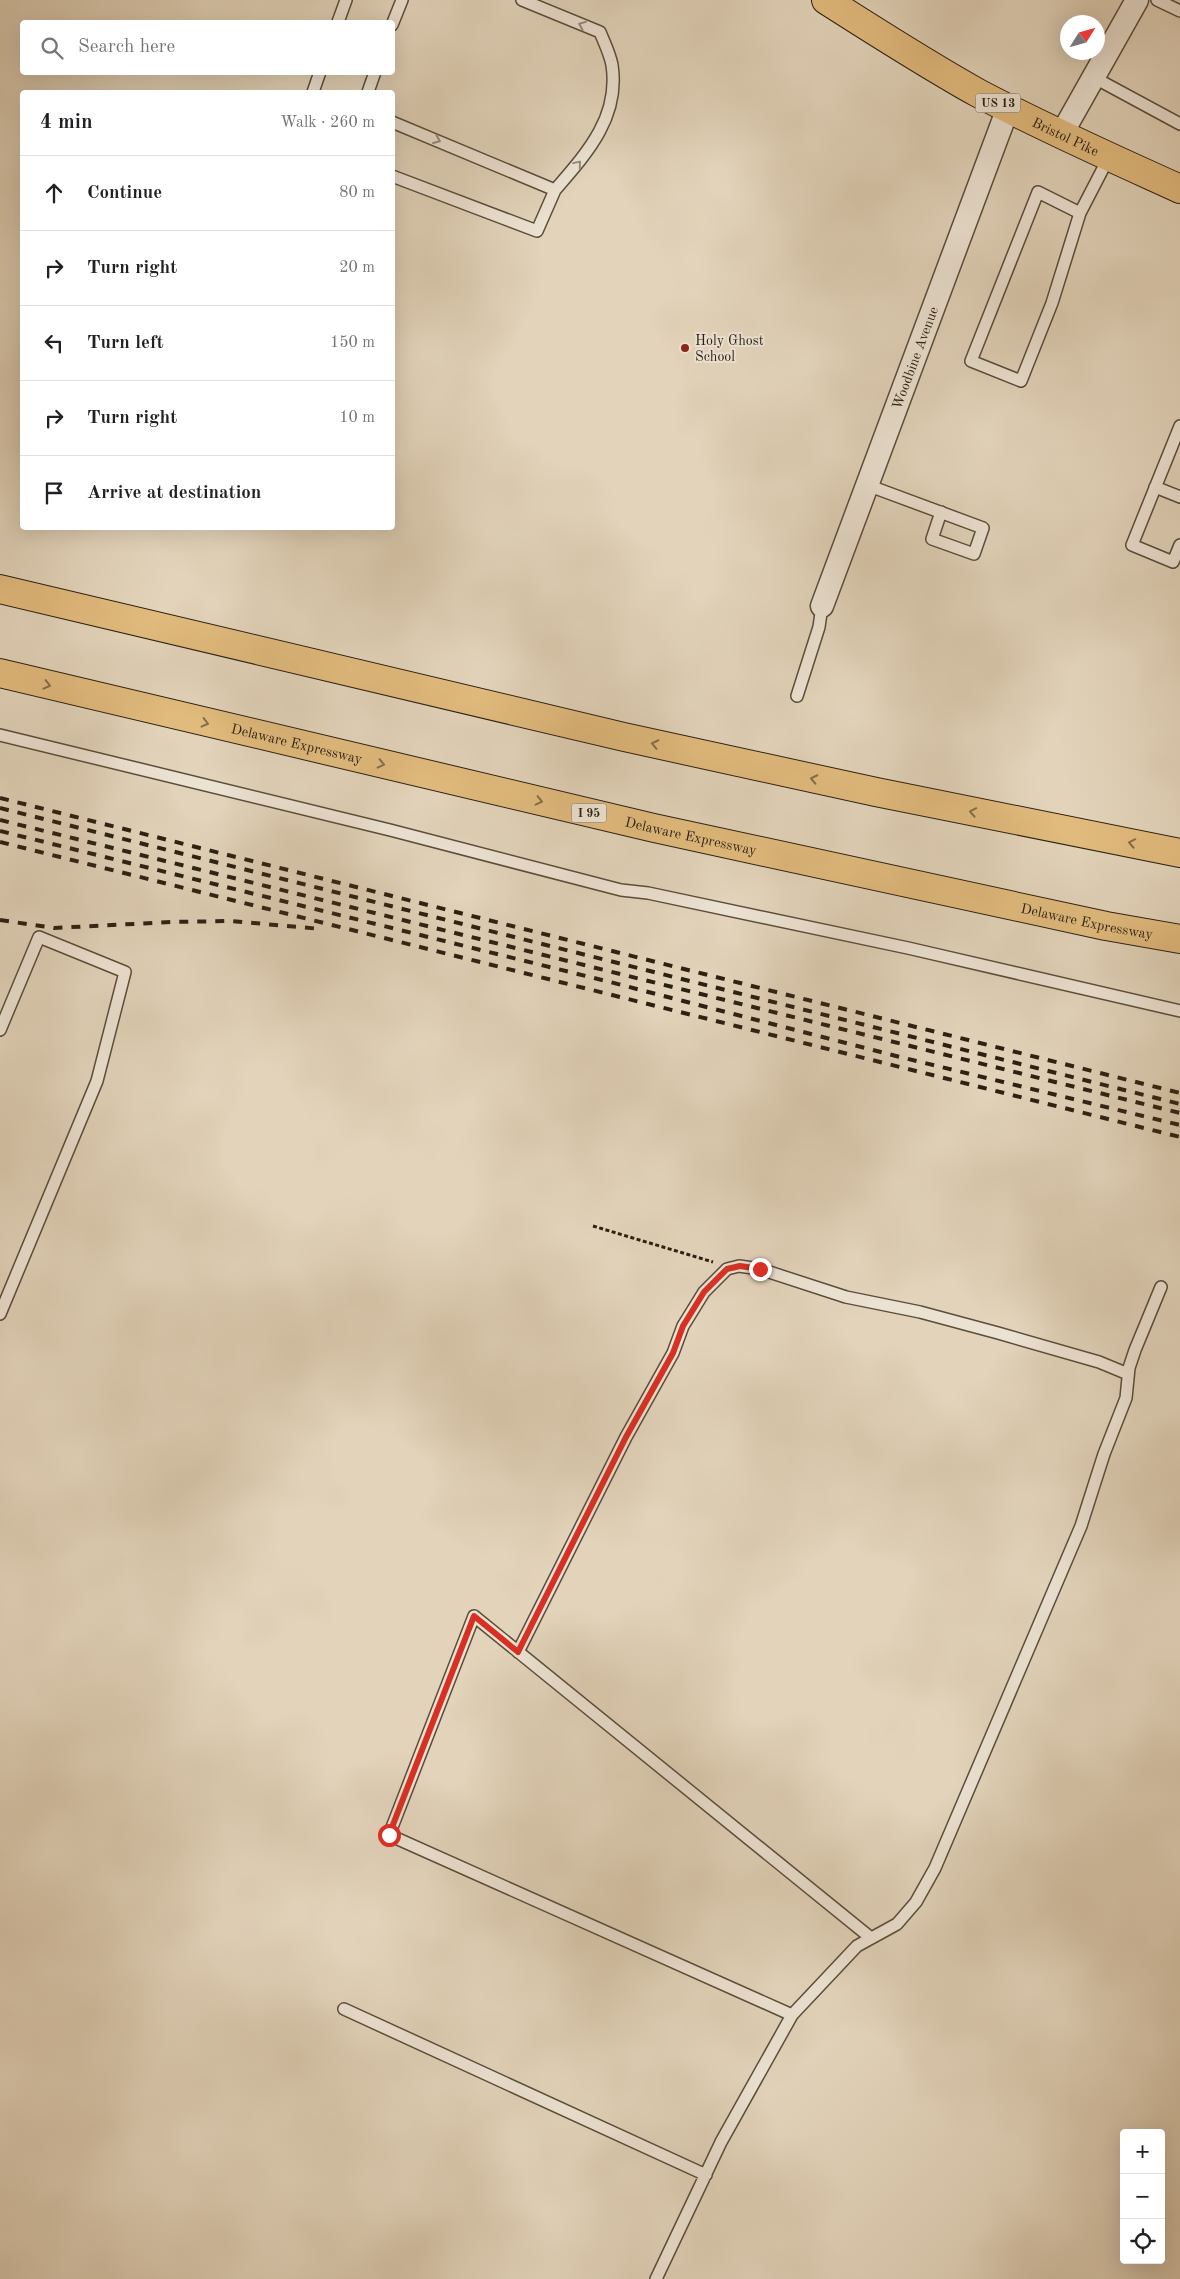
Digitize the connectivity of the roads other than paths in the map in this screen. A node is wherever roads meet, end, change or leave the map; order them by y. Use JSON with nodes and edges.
{"nodes":[{"id":1,"x":346,"y":0,"type":"edge"},
{"id":2,"x":402,"y":0,"type":"edge"},
{"id":3,"x":522,"y":0,"type":"edge"},
{"id":4,"x":826,"y":0,"type":"edge"},
{"id":5,"x":1137,"y":0,"type":"edge"},
{"id":6,"x":1157,"y":0,"type":"edge"},
{"id":7,"x":1180,"y":11,"type":"edge"},
{"id":8,"x":339,"y":20,"type":"edge"},
{"id":9,"x":394,"y":20,"type":"edge"},
{"id":10,"x":319,"y":75,"type":"edge"},
{"id":11,"x":374,"y":75,"type":"edge"},
{"id":12,"x":1093,"y":77,"type":"junction"},
{"id":13,"x":314,"y":90,"type":"edge"},
{"id":14,"x":369,"y":90,"type":"edge"},
{"id":15,"x":1008,"y":108,"type":"junction"},
{"id":16,"x":395,"y":123,"type":"edge"},
{"id":17,"x":1180,"y":124,"type":"edge"},
{"id":18,"x":1061,"y":135,"type":"junction"},
{"id":19,"x":1109,"y":157,"type":"junction"},
{"id":20,"x":395,"y":177,"type":"edge"},
{"id":21,"x":1180,"y":189,"type":"edge"},
{"id":22,"x":555,"y":190,"type":"junction"},
{"id":23,"x":1080,"y":213,"type":"junction"},
{"id":24,"x":1180,"y":426,"type":"edge"},
{"id":25,"x":867,"y":485,"type":"junction"},
{"id":26,"x":1155,"y":487,"type":"junction"},
{"id":27,"x":1180,"y":498,"type":"edge"},
{"id":28,"x":941,"y":512,"type":"junction"},
{"id":29,"x":1180,"y":545,"type":"edge"},
{"id":30,"x":0,"y":589,"type":"edge"},
{"id":31,"x":822,"y":606,"type":"joint"},
{"id":32,"x":0,"y":673,"type":"edge"},
{"id":33,"x":796,"y":696,"type":"dead end"},
{"id":34,"x":0,"y":735,"type":"edge"},
{"id":35,"x":1180,"y":853,"type":"edge"},
{"id":36,"x":1180,"y":939,"type":"edge"},
{"id":37,"x":1180,"y":1011,"type":"edge"},
{"id":38,"x":0,"y":1030,"type":"edge"},
{"id":39,"x":1161,"y":1287,"type":"dead end"},
{"id":40,"x":0,"y":1314,"type":"edge"},
{"id":41,"x":1128,"y":1374,"type":"junction"},
{"id":42,"x":518,"y":1652,"type":"junction"},
{"id":43,"x":871,"y":1938,"type":"junction"},
{"id":44,"x":344,"y":2009,"type":"dead end"},
{"id":45,"x":792,"y":2015,"type":"junction"},
{"id":46,"x":706,"y":2175,"type":"junction"},
{"id":47,"x":656,"y":2279,"type":"edge"}],
"edges":[{"from":1,"to":8,"type":"lane"},
{"from":2,"to":9,"type":"lane"},
{"from":22,"to":3,"type":"lane","one_way":true},
{"from":4,"to":15,"type":"main road","name":"Bristol Pike","number":"US 13"},
{"from":5,"to":12,"type":"street"},
{"from":6,"to":7,"type":"lane"},
{"from":10,"to":13,"type":"lane"},
{"from":11,"to":14,"type":"lane"},
{"from":12,"to":17,"type":"lane"},
{"from":12,"to":18,"type":"street"},
{"from":15,"to":18,"type":"main road","name":"Bristol Pike","number":"US 13"},
{"from":15,"to":25,"type":"street","name":"Woodbine Avenue"},
{"from":16,"to":22,"type":"lane","one_way":true},
{"from":18,"to":19,"type":"main road","name":"Bristol Pike","number":"US 13"},
{"from":19,"to":21,"type":"main road","name":"Bristol Pike","number":"US 13"},
{"from":19,"to":23,"type":"lane"},
{"from":20,"to":22,"type":"lane"},
{"from":23,"to":23,"type":"lane"},
{"from":24,"to":26,"type":"lane"},
{"from":25,"to":28,"type":"lane"},
{"from":25,"to":31,"type":"street","name":"Woodbine Avenue"},
{"from":26,"to":27,"type":"lane"},
{"from":26,"to":29,"type":"lane"},
{"from":28,"to":28,"type":"lane"},
{"from":35,"to":30,"type":"main road","one_way":true},
{"from":31,"to":33,"type":"lane"},
{"from":32,"to":36,"type":"main road","name":"Delaware Expressway","number":"I 95","one_way":true},
{"from":34,"to":37,"type":"lane"},
{"from":38,"to":40,"type":"lane"},
{"from":39,"to":41,"type":"lane"},
{"from":41,"to":42,"type":"lane"},
{"from":41,"to":43,"type":"lane"},
{"from":42,"to":43,"type":"lane"},
{"from":42,"to":45,"type":"lane"},
{"from":43,"to":45,"type":"lane"},
{"from":44,"to":46,"type":"lane"},
{"from":45,"to":46,"type":"lane"},
{"from":46,"to":47,"type":"lane"}]}
